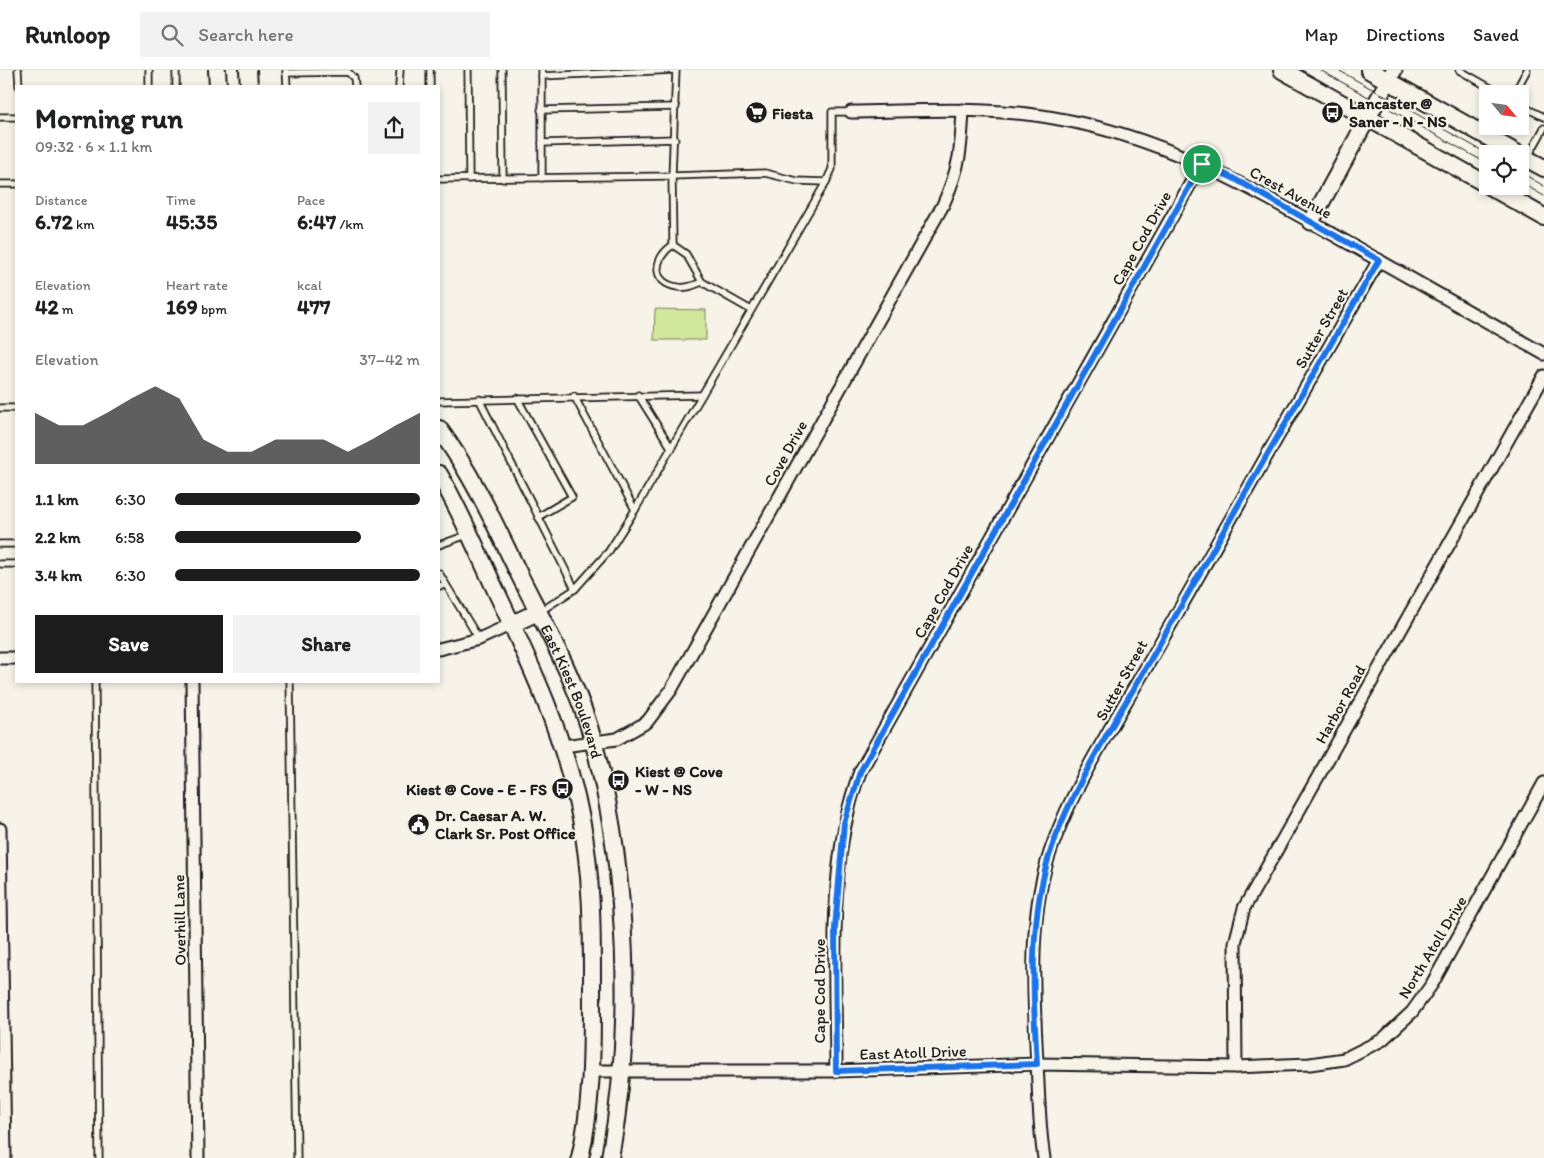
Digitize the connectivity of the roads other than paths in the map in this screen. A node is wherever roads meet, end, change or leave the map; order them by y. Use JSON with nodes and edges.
{"nodes":[{"id":1,"x":18,"y":70,"type":"edge"},
{"id":2,"x":149,"y":70,"type":"edge"},
{"id":3,"x":176,"y":70,"type":"edge"},
{"id":4,"x":217,"y":70,"type":"edge"},
{"id":5,"x":248,"y":70,"type":"edge"},
{"id":6,"x":400,"y":70,"type":"edge"},
{"id":7,"x":430,"y":70,"type":"edge"},
{"id":8,"x":468,"y":70,"type":"edge"},
{"id":9,"x":502,"y":70,"type":"edge"},
{"id":10,"x":676,"y":70,"type":"edge"},
{"id":11,"x":1282,"y":70,"type":"edge"},
{"id":12,"x":1369,"y":70,"type":"edge"},
{"id":13,"x":1459,"y":70,"type":"edge"},
{"id":14,"x":1527,"y":70,"type":"edge"},
{"id":15,"x":350,"y":71,"type":"edge"},
{"id":16,"x":286,"y":72,"type":"edge"},
{"id":17,"x":542,"y":73,"type":"edge"},
{"id":18,"x":1391,"y":76,"type":"edge"},
{"id":19,"x":19,"y":85,"type":"edge"},
{"id":20,"x":149,"y":85,"type":"edge"},
{"id":21,"x":176,"y":85,"type":"edge"},
{"id":22,"x":218,"y":85,"type":"edge"},
{"id":23,"x":249,"y":85,"type":"edge"},
{"id":24,"x":287,"y":85,"type":"edge"},
{"id":25,"x":355,"y":85,"type":"edge"},
{"id":26,"x":399,"y":85,"type":"edge"},
{"id":27,"x":430,"y":85,"type":"edge"},
{"id":28,"x":1485,"y":85,"type":"edge"},
{"id":29,"x":1519,"y":85,"type":"edge"},
{"id":30,"x":676,"y":106,"type":"junction"},
{"id":31,"x":542,"y":110,"type":"junction"},
{"id":32,"x":963,"y":110,"type":"junction"},
{"id":33,"x":1529,"y":110,"type":"edge"},
{"id":34,"x":851,"y":112,"type":"joint"},
{"id":35,"x":0,"y":117,"type":"edge"},
{"id":36,"x":15,"y":117,"type":"edge"},
{"id":37,"x":1544,"y":117,"type":"edge"},
{"id":38,"x":1368,"y":118,"type":"junction"},
{"id":39,"x":1544,"y":128,"type":"edge"},
{"id":40,"x":675,"y":139,"type":"junction"},
{"id":41,"x":542,"y":143,"type":"junction"},
{"id":42,"x":1504,"y":145,"type":"edge"},
{"id":43,"x":1529,"y":147,"type":"edge"},
{"id":44,"x":1529,"y":160,"type":"edge"},
{"id":45,"x":1202,"y":164,"type":"junction"},
{"id":46,"x":1544,"y":168,"type":"edge"},
{"id":47,"x":672,"y":176,"type":"junction"},
{"id":48,"x":542,"y":178,"type":"junction"},
{"id":49,"x":440,"y":179,"type":"edge"},
{"id":50,"x":469,"y":179,"type":"junction"},
{"id":51,"x":503,"y":179,"type":"junction"},
{"id":52,"x":1479,"y":181,"type":"edge"},
{"id":53,"x":826,"y":182,"type":"junction"},
{"id":54,"x":0,"y":184,"type":"edge"},
{"id":55,"x":15,"y":184,"type":"edge"},
{"id":56,"x":1504,"y":195,"type":"edge"},
{"id":57,"x":1544,"y":217,"type":"edge"},
{"id":58,"x":1311,"y":222,"type":"junction"},
{"id":59,"x":673,"y":245,"type":"junction"},
{"id":60,"x":1379,"y":260,"type":"junction"},
{"id":61,"x":702,"y":282,"type":"junction"},
{"id":62,"x":751,"y":310,"type":"junction"},
{"id":63,"x":1544,"y":354,"type":"edge"},
{"id":64,"x":1544,"y":376,"type":"edge"},
{"id":65,"x":638,"y":395,"type":"junction"},
{"id":66,"x":702,"y":395,"type":"junction"},
{"id":67,"x":574,"y":396,"type":"junction"},
{"id":68,"x":517,"y":398,"type":"junction"},
{"id":69,"x":479,"y":399,"type":"junction"},
{"id":70,"x":440,"y":401,"type":"edge"},
{"id":71,"x":0,"y":408,"type":"edge"},
{"id":72,"x":15,"y":408,"type":"edge"},
{"id":73,"x":440,"y":431,"type":"edge"},
{"id":74,"x":672,"y":449,"type":"junction"},
{"id":75,"x":440,"y":476,"type":"edge"},
{"id":76,"x":635,"y":510,"type":"junction"},
{"id":77,"x":538,"y":517,"type":"junction"},
{"id":78,"x":469,"y":534,"type":"junction"},
{"id":79,"x":0,"y":544,"type":"edge"},
{"id":80,"x":15,"y":544,"type":"dead end"},
{"id":81,"x":440,"y":546,"type":"edge"},
{"id":82,"x":0,"y":564,"type":"edge"},
{"id":83,"x":15,"y":564,"type":"edge"},
{"id":84,"x":440,"y":575,"type":"edge"},
{"id":85,"x":446,"y":585,"type":"junction"},
{"id":86,"x":440,"y":586,"type":"edge"},
{"id":87,"x":575,"y":589,"type":"junction"},
{"id":88,"x":538,"y":612,"type":"junction"},
{"id":89,"x":512,"y":624,"type":"junction"},
{"id":90,"x":479,"y":639,"type":"junction"},
{"id":91,"x":440,"y":649,"type":"edge"},
{"id":92,"x":0,"y":658,"type":"edge"},
{"id":93,"x":15,"y":658,"type":"edge"},
{"id":94,"x":95,"y":683,"type":"edge"},
{"id":95,"x":192,"y":683,"type":"edge"},
{"id":96,"x":290,"y":683,"type":"edge"},
{"id":97,"x":594,"y":743,"type":"junction"},
{"id":98,"x":563,"y":746,"type":"junction"},
{"id":99,"x":1544,"y":783,"type":"edge"},
{"id":100,"x":0,"y":828,"type":"edge"},
{"id":101,"x":1037,"y":1064,"type":"junction"},
{"id":102,"x":1236,"y":1067,"type":"junction"},
{"id":103,"x":592,"y":1071,"type":"junction"},
{"id":104,"x":622,"y":1071,"type":"junction"},
{"id":105,"x":836,"y":1071,"type":"junction"},
{"id":106,"x":5,"y":1158,"type":"edge"},
{"id":107,"x":99,"y":1158,"type":"edge"},
{"id":108,"x":198,"y":1158,"type":"edge"},
{"id":109,"x":298,"y":1158,"type":"edge"},
{"id":110,"x":580,"y":1158,"type":"edge"},
{"id":111,"x":610,"y":1158,"type":"edge"},
{"id":112,"x":1044,"y":1158,"type":"edge"}],
"edges":[{"from":1,"to":19,"type":"lane"},
{"from":2,"to":20,"type":"lane"},
{"from":3,"to":21,"type":"lane"},
{"from":4,"to":22,"type":"main road"},
{"from":5,"to":23,"type":"main road"},
{"from":6,"to":26,"type":"lane"},
{"from":7,"to":27,"type":"lane"},
{"from":8,"to":50,"type":"lane"},
{"from":9,"to":51,"type":"lane"},
{"from":10,"to":17,"type":"lane"},
{"from":10,"to":30,"type":"lane"},
{"from":11,"to":38,"type":"main road"},
{"from":12,"to":18,"type":"main road"},
{"from":13,"to":28,"type":"lane"},
{"from":14,"to":29,"type":"lane"},
{"from":15,"to":16,"type":"lane"},
{"from":15,"to":25,"type":"lane"},
{"from":16,"to":24,"type":"lane"},
{"from":17,"to":31,"type":"lane"},
{"from":18,"to":38,"type":"street"},
{"from":18,"to":42,"type":"main road"},
{"from":30,"to":31,"type":"lane"},
{"from":30,"to":40,"type":"lane"},
{"from":31,"to":41,"type":"lane"},
{"from":32,"to":34,"type":"street","name":"Crest Avenue"},
{"from":32,"to":45,"type":"street","name":"Crest Avenue"},
{"from":32,"to":97,"type":"street","name":"Cove Drive"},
{"from":33,"to":37,"type":"lane"},
{"from":34,"to":53,"type":"lane"},
{"from":35,"to":36,"type":"lane"},
{"from":38,"to":52,"type":"main road"},
{"from":38,"to":58,"type":"street"},
{"from":39,"to":43,"type":"lane"},
{"from":40,"to":41,"type":"lane"},
{"from":40,"to":47,"type":"lane"},
{"from":41,"to":48,"type":"lane"},
{"from":44,"to":46,"type":"main road"},
{"from":45,"to":58,"type":"street","name":"Crest Avenue"},
{"from":45,"to":105,"type":"street","name":"Cape Cod Drive"},
{"from":47,"to":48,"type":"lane"},
{"from":47,"to":53,"type":"lane"},
{"from":47,"to":59,"type":"lane"},
{"from":48,"to":51,"type":"lane"},
{"from":49,"to":50,"type":"lane"},
{"from":50,"to":51,"type":"lane"},
{"from":53,"to":62,"type":"lane"},
{"from":54,"to":55,"type":"lane"},
{"from":56,"to":57,"type":"main road"},
{"from":58,"to":60,"type":"street","name":"Crest Avenue"},
{"from":59,"to":61,"type":"lane"},
{"from":59,"to":61,"type":"lane"},
{"from":60,"to":63,"type":"street","name":"Crest Avenue"},
{"from":60,"to":101,"type":"street","name":"Sutter Street"},
{"from":61,"to":62,"type":"lane"},
{"from":62,"to":66,"type":"lane"},
{"from":64,"to":102,"type":"street","name":"Harbor Road"},
{"from":65,"to":66,"type":"lane"},
{"from":65,"to":67,"type":"lane"},
{"from":65,"to":74,"type":"lane"},
{"from":66,"to":74,"type":"lane"},
{"from":67,"to":68,"type":"lane"},
{"from":67,"to":76,"type":"lane"},
{"from":68,"to":69,"type":"lane"},
{"from":68,"to":77,"type":"lane"},
{"from":69,"to":70,"type":"lane"},
{"from":69,"to":77,"type":"lane"},
{"from":71,"to":72,"type":"lane"},
{"from":73,"to":88,"type":"main road","name":"East Kiest Boulevard"},
{"from":74,"to":76,"type":"lane"},
{"from":75,"to":78,"type":"main road","name":"East Kiest Boulevard"},
{"from":76,"to":87,"type":"lane"},
{"from":77,"to":87,"type":"lane"},
{"from":78,"to":81,"type":"lane"},
{"from":78,"to":89,"type":"main road","name":"East Kiest Boulevard"},
{"from":79,"to":80,"type":"lane"},
{"from":82,"to":83,"type":"lane"},
{"from":84,"to":85,"type":"lane"},
{"from":85,"to":86,"type":"lane"},
{"from":85,"to":90,"type":"lane"},
{"from":87,"to":88,"type":"lane"},
{"from":88,"to":89,"type":"main road"},
{"from":88,"to":97,"type":"main road","name":"East Kiest Boulevard"},
{"from":89,"to":90,"type":"street"},
{"from":89,"to":98,"type":"main road","name":"East Kiest Boulevard"},
{"from":90,"to":91,"type":"street"},
{"from":92,"to":93,"type":"street"},
{"from":94,"to":107,"type":"lane"},
{"from":95,"to":108,"type":"street","name":"Overhill Lane"},
{"from":96,"to":109,"type":"lane"},
{"from":97,"to":98,"type":"street","name":"Cove Drive"},
{"from":97,"to":104,"type":"main road","name":"East Kiest Boulevard"},
{"from":98,"to":103,"type":"main road","name":"East Kiest Boulevard"},
{"from":99,"to":102,"type":"street","name":"North Atoll Drive"},
{"from":100,"to":106,"type":"street"},
{"from":101,"to":102,"type":"street","name":"East Atoll Drive"},
{"from":101,"to":105,"type":"street","name":"East Atoll Drive"},
{"from":101,"to":112,"type":"street","name":"Sutter Street"},
{"from":103,"to":104,"type":"street","name":"East Atoll Drive"},
{"from":103,"to":110,"type":"main road","name":"East Kiest Boulevard"},
{"from":104,"to":105,"type":"street","name":"East Atoll Drive"},
{"from":104,"to":111,"type":"main road","name":"East Kiest Boulevard"}]}
